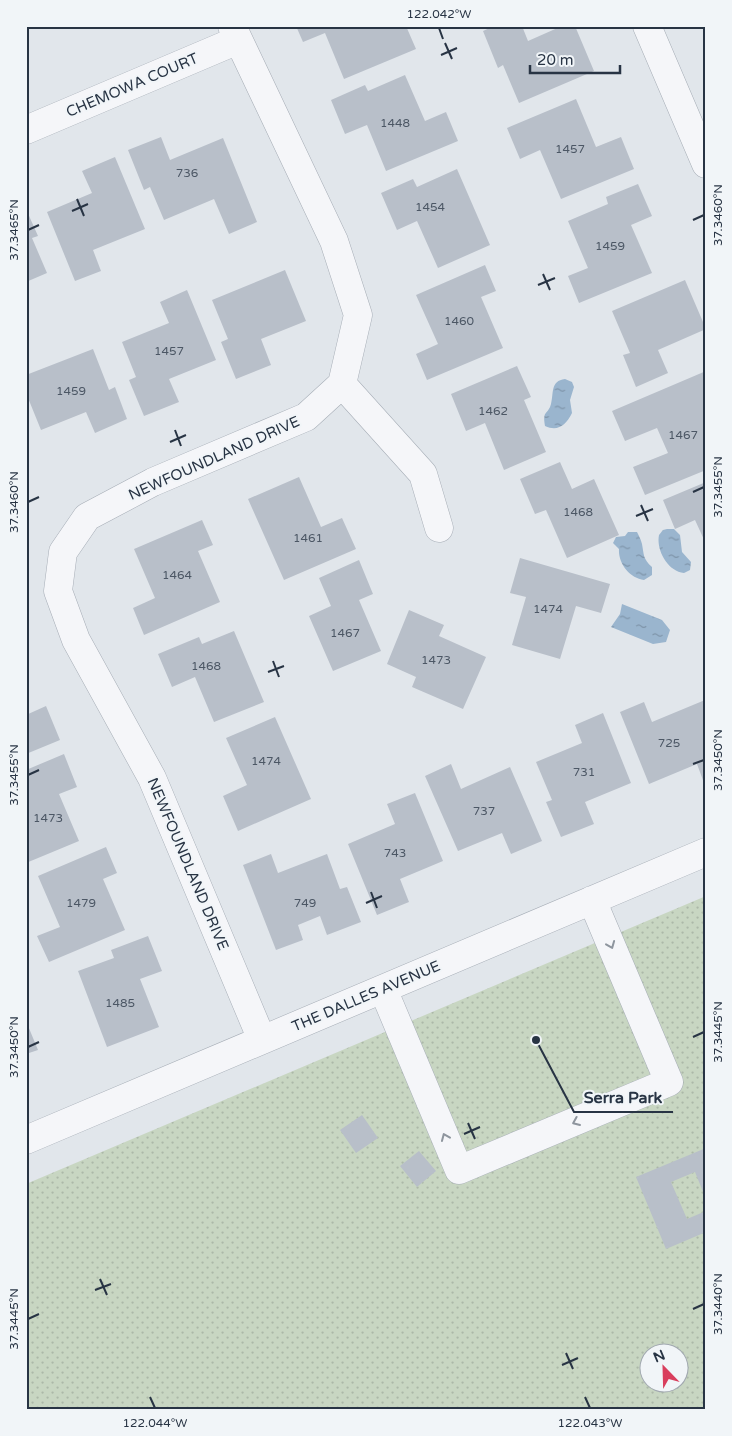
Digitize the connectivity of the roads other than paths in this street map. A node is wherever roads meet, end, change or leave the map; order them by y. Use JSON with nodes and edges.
{"nodes":[{"id":1,"x":647,"y":26,"type":"edge"},
{"id":2,"x":235,"y":33,"type":"edge"},
{"id":3,"x":26,"y":130,"type":"edge"},
{"id":4,"x":706,"y":164,"type":"edge"},
{"id":5,"x":342,"y":384,"type":"junction"},
{"id":6,"x":439,"y":528,"type":"dead end"},
{"id":7,"x":706,"y":852,"type":"edge"},
{"id":8,"x":592,"y":900,"type":"junction"},
{"id":9,"x":383,"y":989,"type":"junction"},
{"id":10,"x":262,"y":1040,"type":"junction"},
{"id":11,"x":26,"y":1140,"type":"edge"}],
"edges":[{"from":1,"to":4,"type":"street"},
{"from":2,"to":3,"type":"street","name":"CHEMOWA COURT"},
{"from":2,"to":5,"type":"street"},
{"from":5,"to":6,"type":"street"},
{"from":5,"to":10,"type":"street","name":"NEWFOUNDLAND DRIVE"},
{"from":7,"to":8,"type":"street","name":"THE DALLES AVENUE"},
{"from":8,"to":9,"type":"street","name":"THE DALLES AVENUE"},
{"from":8,"to":9,"type":"street","one_way":true},
{"from":9,"to":10,"type":"street","name":"THE DALLES AVENUE"},
{"from":10,"to":11,"type":"street","name":"THE DALLES AVENUE"}]}
